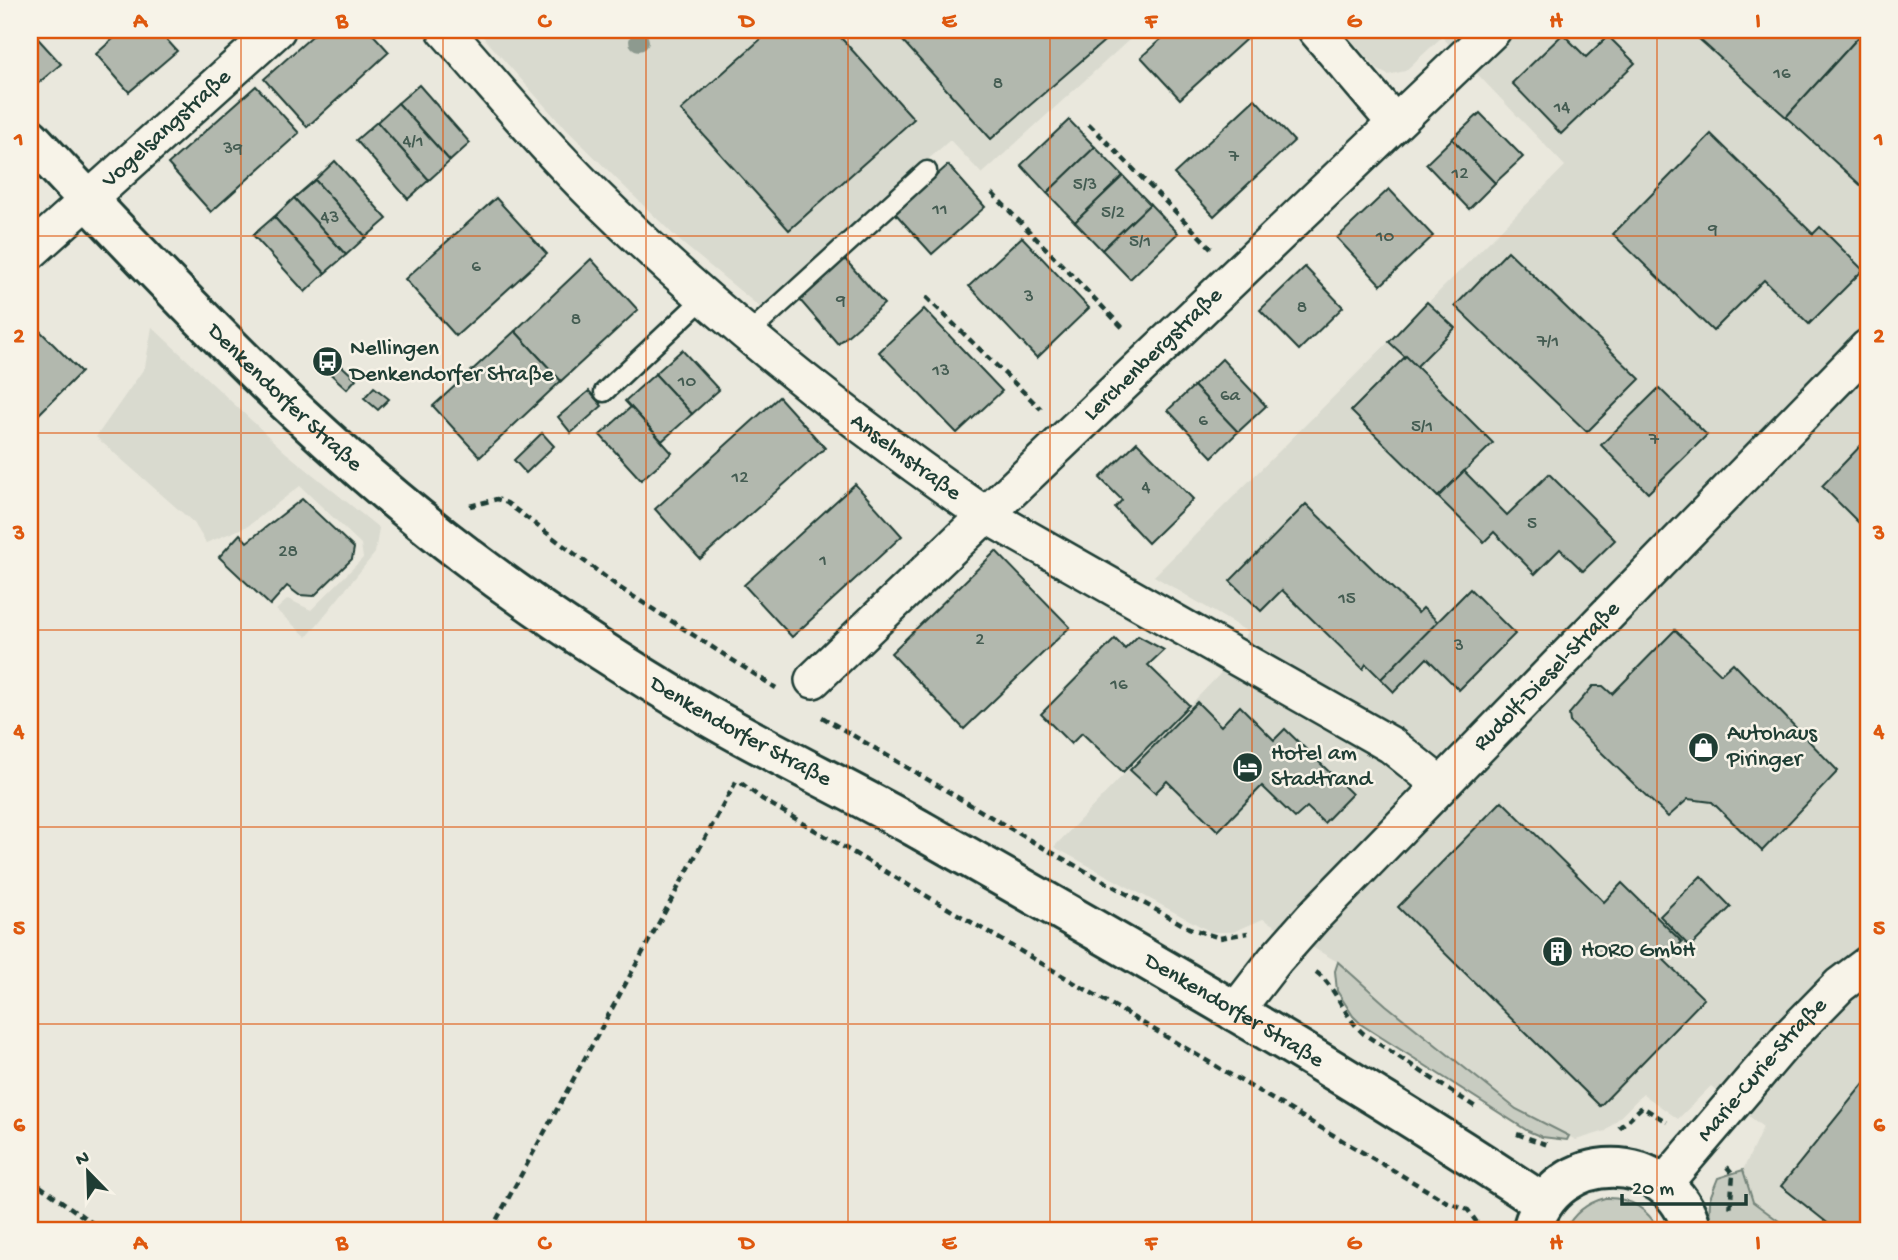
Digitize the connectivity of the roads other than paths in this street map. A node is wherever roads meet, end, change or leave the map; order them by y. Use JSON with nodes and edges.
{"nodes":[{"id":1,"x":277,"y":30,"type":"edge"},
{"id":2,"x":445,"y":30,"type":"edge"},
{"id":3,"x":1316,"y":30,"type":"edge"},
{"id":4,"x":1493,"y":30,"type":"edge"},
{"id":5,"x":1395,"y":123,"type":"junction"},
{"id":6,"x":30,"y":138,"type":"edge"},
{"id":7,"x":927,"y":172,"type":"dead end"},
{"id":8,"x":88,"y":200,"type":"junction"},
{"id":9,"x":30,"y":252,"type":"edge"},
{"id":10,"x":705,"y":297,"type":"junction"},
{"id":11,"x":748,"y":333,"type":"junction"},
{"id":12,"x":1868,"y":347,"type":"edge"},
{"id":13,"x":604,"y":391,"type":"dead end"},
{"id":14,"x":984,"y":514,"type":"junction"},
{"id":15,"x":804,"y":696,"type":"road end"},
{"id":16,"x":1441,"y":785,"type":"junction"},
{"id":17,"x":1868,"y":964,"type":"edge"},
{"id":18,"x":1234,"y":1013,"type":"junction"},
{"id":19,"x":1663,"y":1185,"type":"junction"},
{"id":20,"x":1538,"y":1217,"type":"edge"},
{"id":21,"x":1692,"y":1230,"type":"edge"}],
"edges":[{"from":1,"to":8,"type":"street","name":"Vogelsangstraße"},
{"from":2,"to":10,"type":"street","name":"Anselmstraße"},
{"from":3,"to":5,"type":"street"},
{"from":4,"to":5,"type":"street","name":"Lerchenbergstraße"},
{"from":5,"to":14,"type":"street","name":"Lerchenbergstraße"},
{"from":6,"to":8,"type":"main road","name":"Denkendorfer Straße"},
{"from":7,"to":11,"type":"lane"},
{"from":8,"to":9,"type":"street","name":"Vogelsangstraße"},
{"from":8,"to":18,"type":"main road","name":"Denkendorfer Straße"},
{"from":10,"to":11,"type":"street","name":"Anselmstraße"},
{"from":10,"to":13,"type":"lane"},
{"from":11,"to":14,"type":"street","name":"Anselmstraße"},
{"from":12,"to":16,"type":"street","name":"Rudolf-Diesel-Straße"},
{"from":14,"to":15,"type":"street","name":"Lerchenbergstraße"},
{"from":14,"to":16,"type":"street","name":"Anselmstraße"},
{"from":16,"to":18,"type":"street","name":"Rudolf-Diesel-Straße"},
{"from":17,"to":19,"type":"street","name":"Marie-Curie-Straße"},
{"from":18,"to":20,"type":"main road","name":"Denkendorfer Straße"},
{"from":19,"to":20,"type":"main road"},
{"from":19,"to":21,"type":"main road"}]}
